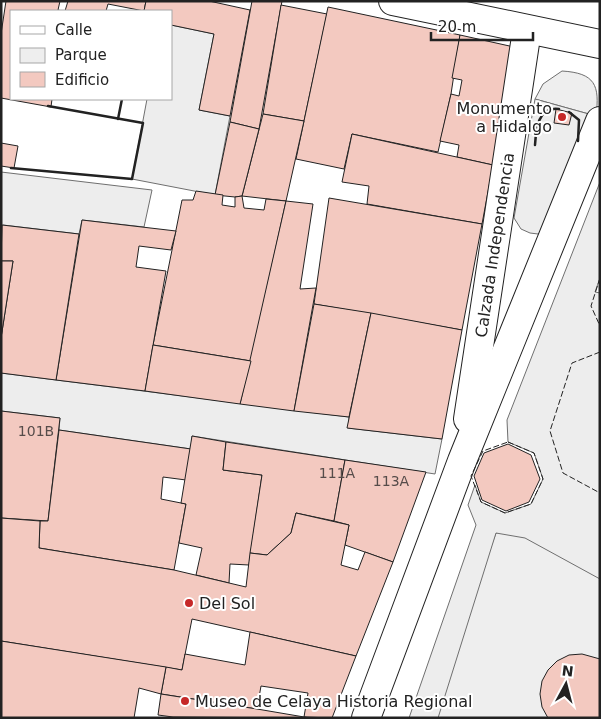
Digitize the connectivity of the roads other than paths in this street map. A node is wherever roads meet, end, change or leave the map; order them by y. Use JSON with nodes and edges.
{"nodes":[{"id":1,"x":393,"y":1,"type":"edge"},
{"id":2,"x":527,"y":30,"type":"junction"},
{"id":3,"x":600,"y":44,"type":"edge"},
{"id":4,"x":600,"y":121,"type":"edge"},
{"id":5,"x":462,"y":461,"type":"junction"},
{"id":6,"x":366,"y":718,"type":"edge"}],
"edges":[{"from":1,"to":2,"type":"street"},
{"from":2,"to":3,"type":"street"},
{"from":2,"to":5,"type":"street","name":"Calzada Independencia"},
{"from":4,"to":5,"type":"street","name":"Calzada Independencia"},
{"from":5,"to":6,"type":"street","name":"Calzada Independencia"}]}
